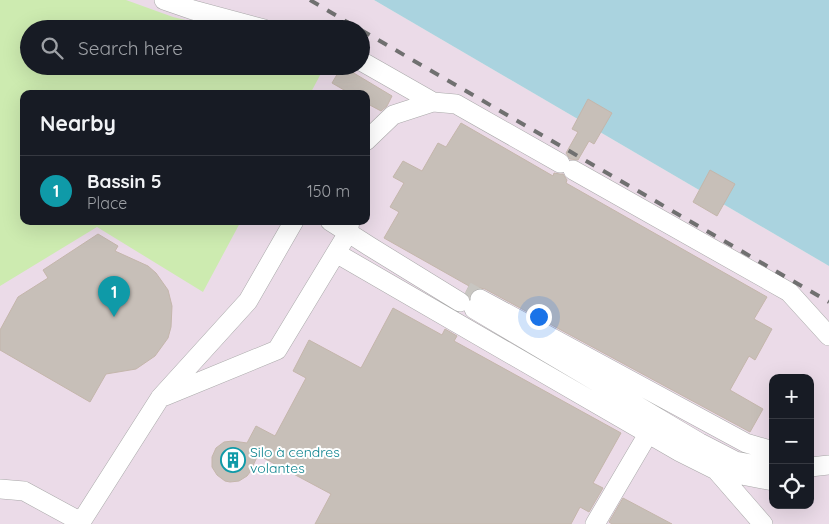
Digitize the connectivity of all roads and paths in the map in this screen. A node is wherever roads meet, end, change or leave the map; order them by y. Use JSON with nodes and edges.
{"nodes":[{"id":1,"x":164,"y":0,"type":"edge"},
{"id":2,"x":230,"y":20,"type":"edge"},
{"id":3,"x":370,"y":66,"type":"edge"},
{"id":4,"x":433,"y":102,"type":"junction"},
{"id":5,"x":370,"y":137,"type":"edge"},
{"id":6,"x":292,"y":225,"type":"edge"},
{"id":7,"x":349,"y":227,"type":"edge"},
{"id":8,"x":336,"y":253,"type":"junction"},
{"id":9,"x":470,"y":300,"type":"junction"},
{"id":10,"x":829,"y":336,"type":"edge"},
{"id":11,"x":160,"y":398,"type":"junction"},
{"id":12,"x":648,"y":434,"type":"junction"},
{"id":13,"x":769,"y":450,"type":"edge"},
{"id":14,"x":814,"y":454,"type":"edge"},
{"id":15,"x":829,"y":456,"type":"edge"},
{"id":16,"x":829,"y":465,"type":"edge"},
{"id":17,"x":769,"y":467,"type":"edge"},
{"id":18,"x":814,"y":467,"type":"edge"},
{"id":19,"x":716,"y":470,"type":"junction"},
{"id":20,"x":829,"y":478,"type":"edge"},
{"id":21,"x":814,"y":479,"type":"edge"},
{"id":22,"x":769,"y":480,"type":"edge"},
{"id":23,"x":0,"y":489,"type":"edge"},
{"id":24,"x":81,"y":523,"type":"edge"},
{"id":25,"x":595,"y":524,"type":"edge"},
{"id":26,"x":763,"y":524,"type":"edge"}],
"edges":[{"from":1,"to":2,"type":"lane"},
{"from":3,"to":4,"type":"lane"},
{"from":4,"to":5,"type":"lane"},
{"from":4,"to":10,"type":"lane"},
{"from":6,"to":11,"type":"lane"},
{"from":7,"to":8,"type":"lane"},
{"from":7,"to":9,"type":"lane"},
{"from":8,"to":11,"type":"lane"},
{"from":8,"to":12,"type":"lane"},
{"from":9,"to":13,"type":"lane"},
{"from":9,"to":17,"type":"lane"},
{"from":11,"to":24,"type":"lane"},
{"from":12,"to":19,"type":"lane"},
{"from":12,"to":25,"type":"lane"},
{"from":14,"to":15,"type":"lane"},
{"from":16,"to":18,"type":"lane"},
{"from":19,"to":22,"type":"lane"},
{"from":19,"to":26,"type":"lane"},
{"from":20,"to":21,"type":"lane"},
{"from":23,"to":24,"type":"lane"}]}
